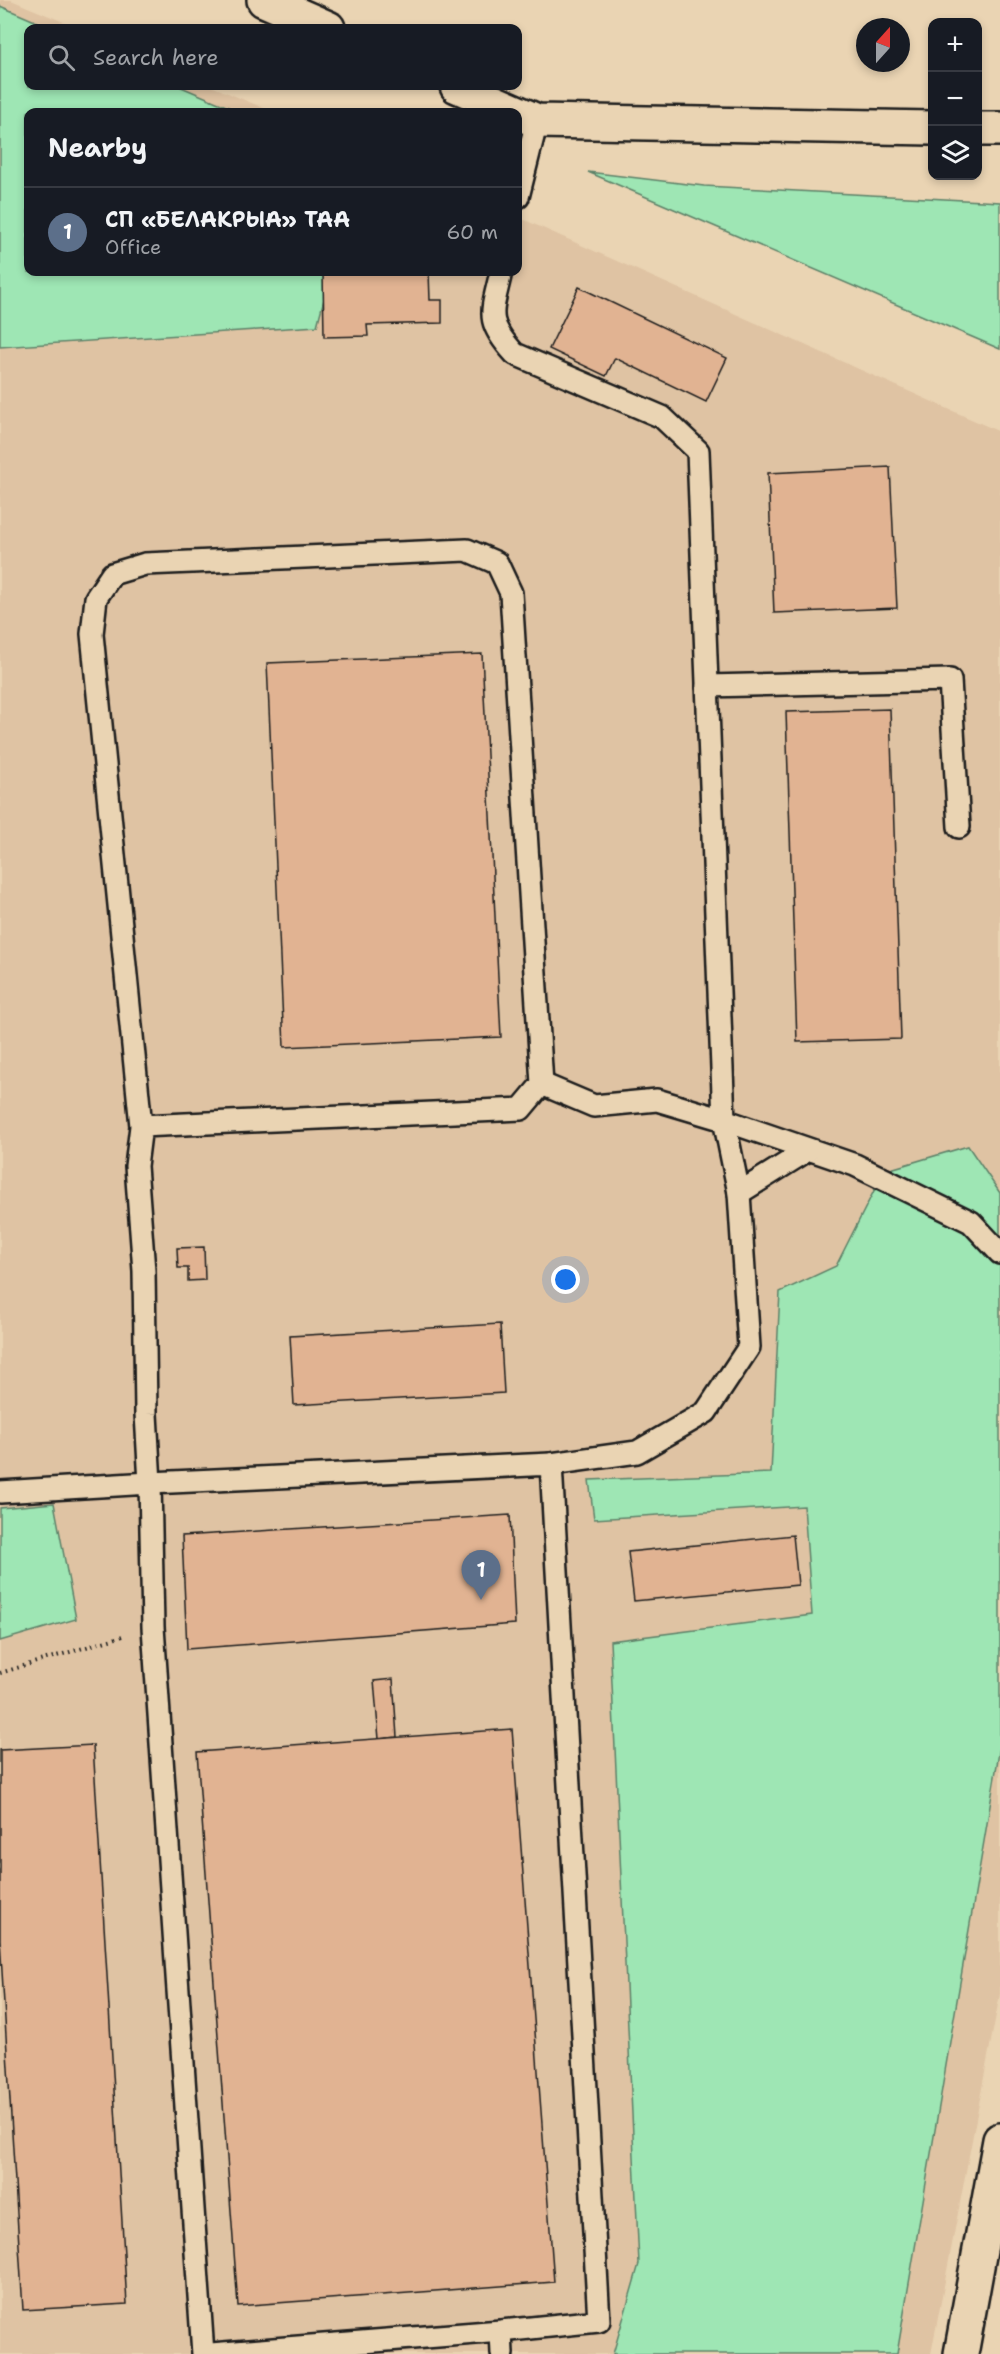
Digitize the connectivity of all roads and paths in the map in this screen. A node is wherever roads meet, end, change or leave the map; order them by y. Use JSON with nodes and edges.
{"nodes":[{"id":1,"x":264,"y":0,"type":"edge"},
{"id":2,"x":319,"y":24,"type":"edge"},
{"id":3,"x":466,"y":90,"type":"edge"},
{"id":4,"x":507,"y":108,"type":"edge"},
{"id":5,"x":522,"y":114,"type":"edge"},
{"id":6,"x":537,"y":121,"type":"junction"},
{"id":7,"x":928,"y":128,"type":"edge"},
{"id":8,"x":982,"y":129,"type":"edge"},
{"id":9,"x":1000,"y":129,"type":"edge"},
{"id":10,"x":522,"y":180,"type":"edge"},
{"id":11,"x":500,"y":276,"type":"edge"},
{"id":12,"x":707,"y":686,"type":"junction"},
{"id":13,"x":958,"y":826,"type":"dead end"},
{"id":14,"x":542,"y":1084,"type":"junction"},
{"id":15,"x":724,"y":1120,"type":"junction"},
{"id":16,"x":141,"y":1126,"type":"junction"},
{"id":17,"x":808,"y":1150,"type":"junction"},
{"id":18,"x":739,"y":1193,"type":"junction"},
{"id":19,"x":1000,"y":1253,"type":"edge"},
{"id":20,"x":551,"y":1464,"type":"junction"},
{"id":21,"x":150,"y":1483,"type":"junction"},
{"id":22,"x":0,"y":1492,"type":"edge"},
{"id":23,"x":153,"y":1627,"type":"junction"},
{"id":24,"x":0,"y":1673,"type":"edge"},
{"id":25,"x":1000,"y":2140,"type":"edge"},
{"id":26,"x":501,"y":2331,"type":"junction"},
{"id":27,"x":202,"y":2354,"type":"edge"},
{"id":28,"x":211,"y":2354,"type":"edge"},
{"id":29,"x":502,"y":2354,"type":"edge"},
{"id":30,"x":961,"y":2354,"type":"edge"}],
"edges":[{"from":1,"to":2,"type":"street"},
{"from":3,"to":4,"type":"street"},
{"from":5,"to":6,"type":"street"},
{"from":6,"to":7,"type":"street"},
{"from":6,"to":10,"type":"lane"},
{"from":8,"to":9,"type":"street"},
{"from":11,"to":12,"type":"lane"},
{"from":12,"to":13,"type":"lane"},
{"from":12,"to":15,"type":"lane"},
{"from":14,"to":15,"type":"lane"},
{"from":14,"to":16,"type":"lane"},
{"from":14,"to":16,"type":"lane"},
{"from":15,"to":17,"type":"lane"},
{"from":15,"to":18,"type":"lane"},
{"from":16,"to":21,"type":"lane"},
{"from":17,"to":18,"type":"lane"},
{"from":17,"to":19,"type":"lane"},
{"from":18,"to":20,"type":"lane"},
{"from":20,"to":21,"type":"lane"},
{"from":20,"to":26,"type":"lane"},
{"from":21,"to":22,"type":"lane"},
{"from":21,"to":23,"type":"lane"},
{"from":23,"to":24,"type":"path"},
{"from":23,"to":27,"type":"lane"},
{"from":25,"to":30,"type":"street"},
{"from":26,"to":28,"type":"lane"},
{"from":26,"to":29,"type":"lane"}]}
